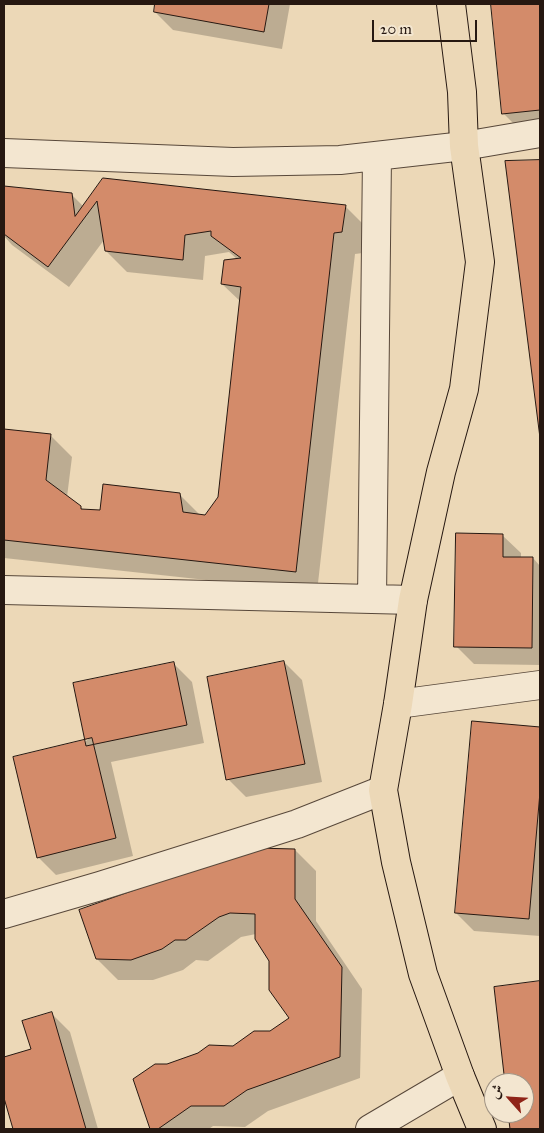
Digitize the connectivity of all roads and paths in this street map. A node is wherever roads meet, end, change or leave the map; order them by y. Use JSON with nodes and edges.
{"nodes":[{"id":1,"x":450,"y":4,"type":"edge"},
{"id":2,"x":540,"y":133,"type":"edge"},
{"id":3,"x":464,"y":146,"type":"junction"},
{"id":4,"x":4,"y":153,"type":"edge"},
{"id":5,"x":377,"y":156,"type":"junction"},
{"id":6,"x":4,"y":590,"type":"edge"},
{"id":7,"x":372,"y":599,"type":"junction"},
{"id":8,"x":413,"y":600,"type":"junction"},
{"id":9,"x":540,"y":685,"type":"edge"},
{"id":10,"x":398,"y":704,"type":"junction"},
{"id":11,"x":383,"y":790,"type":"junction"},
{"id":12,"x":4,"y":914,"type":"edge"},
{"id":13,"x":460,"y":1076,"type":"junction"},
{"id":14,"x":370,"y":1129,"type":"edge"},
{"id":15,"x":482,"y":1129,"type":"edge"}],
"edges":[{"from":1,"to":3,"type":"main road"},
{"from":2,"to":3,"type":"street"},
{"from":3,"to":5,"type":"street"},
{"from":3,"to":8,"type":"main road"},
{"from":4,"to":5,"type":"street"},
{"from":5,"to":7,"type":"street"},
{"from":6,"to":7,"type":"street"},
{"from":7,"to":8,"type":"street"},
{"from":8,"to":10,"type":"main road"},
{"from":9,"to":10,"type":"street"},
{"from":10,"to":11,"type":"main road"},
{"from":11,"to":12,"type":"street"},
{"from":11,"to":13,"type":"main road"},
{"from":13,"to":14,"type":"street"},
{"from":13,"to":15,"type":"main road"}]}
